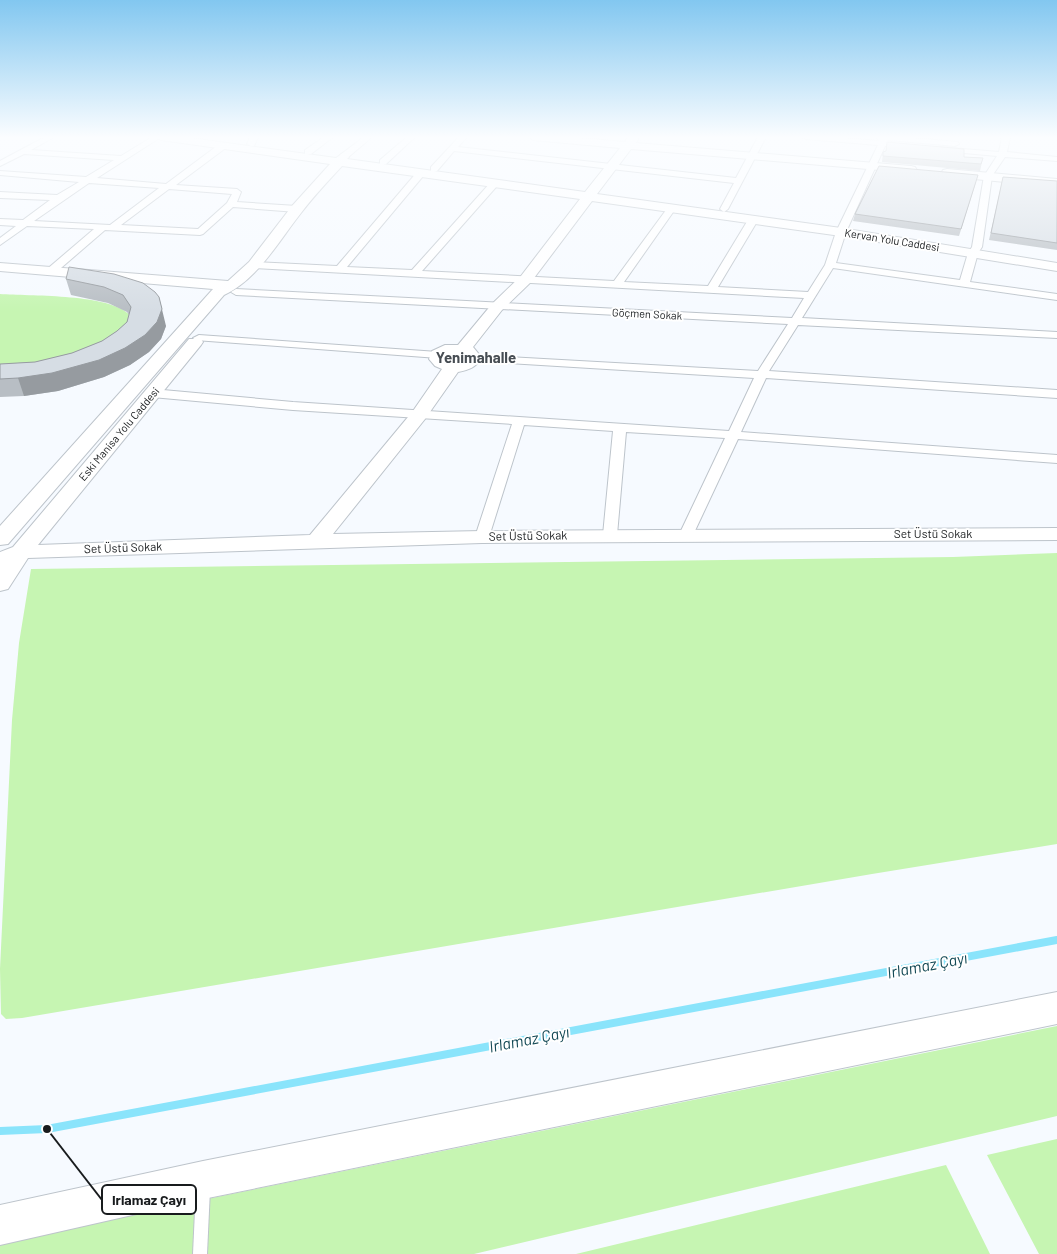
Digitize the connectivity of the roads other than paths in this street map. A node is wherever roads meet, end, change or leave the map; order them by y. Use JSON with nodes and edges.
{"nodes":[{"id":1,"x":10,"y":196,"type":"edge"},
{"id":2,"x":63,"y":196,"type":"edge"},
{"id":3,"x":155,"y":196,"type":"edge"},
{"id":4,"x":235,"y":196,"type":"edge"},
{"id":5,"x":309,"y":196,"type":"edge"},
{"id":6,"x":402,"y":196,"type":"edge"},
{"id":7,"x":484,"y":196,"type":"edge"},
{"id":8,"x":589,"y":196,"type":"edge"},
{"id":9,"x":599,"y":196,"type":"edge"},
{"id":10,"x":604,"y":196,"type":"edge"},
{"id":11,"x":731,"y":196,"type":"edge"},
{"id":12,"x":858,"y":196,"type":"edge"},
{"id":13,"x":985,"y":196,"type":"edge"},
{"id":14,"x":59,"y":198,"type":"junction"},
{"id":15,"x":231,"y":204,"type":"junction"},
{"id":16,"x":672,"y":208,"type":"junction"},
{"id":17,"x":297,"y":209,"type":"junction"},
{"id":18,"x":724,"y":209,"type":"junction"},
{"id":19,"x":753,"y":220,"type":"junction"},
{"id":20,"x":0,"y":222,"type":"edge"},
{"id":21,"x":22,"y":224,"type":"junction"},
{"id":22,"x":107,"y":228,"type":"junction"},
{"id":23,"x":842,"y":229,"type":"junction"},
{"id":24,"x":0,"y":242,"type":"edge"},
{"id":25,"x":975,"y":250,"type":"junction"},
{"id":26,"x":1057,"y":258,"type":"edge"},
{"id":27,"x":254,"y":265,"type":"junction"},
{"id":28,"x":830,"y":265,"type":"junction"},
{"id":29,"x":0,"y":267,"type":"edge"},
{"id":30,"x":1057,"y":267,"type":"edge"},
{"id":31,"x":340,"y":269,"type":"junction"},
{"id":32,"x":50,"y":272,"type":"junction"},
{"id":33,"x":414,"y":273,"type":"junction"},
{"id":34,"x":526,"y":279,"type":"junction"},
{"id":35,"x":617,"y":284,"type":"junction"},
{"id":36,"x":964,"y":284,"type":"junction"},
{"id":37,"x":234,"y":289,"type":"junction"},
{"id":38,"x":712,"y":289,"type":"junction"},
{"id":39,"x":812,"y":295,"type":"junction"},
{"id":40,"x":1057,"y":297,"type":"edge"},
{"id":41,"x":497,"y":307,"type":"junction"},
{"id":42,"x":796,"y":322,"type":"junction"},
{"id":43,"x":1057,"y":336,"type":"edge"},
{"id":44,"x":199,"y":338,"type":"junction"},
{"id":45,"x":469,"y":353,"type":"junction"},
{"id":46,"x":445,"y":361,"type":"junction"},
{"id":47,"x":762,"y":374,"type":"junction"},
{"id":48,"x":152,"y":393,"type":"junction"},
{"id":49,"x":1057,"y":394,"type":"edge"},
{"id":50,"x":418,"y":415,"type":"junction"},
{"id":51,"x":519,"y":421,"type":"junction"},
{"id":52,"x":620,"y":427,"type":"junction"},
{"id":53,"x":733,"y":435,"type":"junction"},
{"id":54,"x":1057,"y":459,"type":"edge"},
{"id":55,"x":686,"y":534,"type":"junction"},
{"id":56,"x":1057,"y":534,"type":"edge"},
{"id":57,"x":610,"y":536,"type":"junction"},
{"id":58,"x":482,"y":537,"type":"junction"},
{"id":59,"x":0,"y":539,"type":"edge"},
{"id":60,"x":316,"y":541,"type":"junction"},
{"id":61,"x":21,"y":552,"type":"junction"},
{"id":62,"x":0,"y":559,"type":"edge"},
{"id":63,"x":0,"y":584,"type":"edge"},
{"id":64,"x":1057,"y":1008,"type":"edge"},
{"id":65,"x":203,"y":1180,"type":"junction"},
{"id":66,"x":0,"y":1225,"type":"edge"},
{"id":67,"x":200,"y":1254,"type":"edge"}],
"edges":[{"from":1,"to":14,"type":"street"},
{"from":2,"to":14,"type":"street"},
{"from":3,"to":22,"type":"street"},
{"from":4,"to":15,"type":"street"},
{"from":5,"to":17,"type":"main road","name":"Eski Manisa Yolu Caddesi"},
{"from":6,"to":31,"type":"street"},
{"from":7,"to":33,"type":"street"},
{"from":8,"to":34,"type":"main road"},
{"from":9,"to":16,"type":"main road","name":"Kervan Yolu Caddesi"},
{"from":10,"to":18,"type":"main road","name":"Kervan Yolu Caddesi"},
{"from":11,"to":18,"type":"street"},
{"from":12,"to":23,"type":"street"},
{"from":13,"to":25,"type":"street"},
{"from":14,"to":21,"type":"street"},
{"from":15,"to":17,"type":"street"},
{"from":15,"to":22,"type":"street"},
{"from":16,"to":19,"type":"main road","name":"Kervan Yolu Caddesi"},
{"from":16,"to":35,"type":"street"},
{"from":17,"to":27,"type":"main road","name":"Eski Manisa Yolu Caddesi"},
{"from":18,"to":23,"type":"main road","name":"Kervan Yolu Caddesi"},
{"from":19,"to":23,"type":"main road","name":"Kervan Yolu Caddesi"},
{"from":19,"to":38,"type":"street"},
{"from":20,"to":21,"type":"street"},
{"from":21,"to":22,"type":"street"},
{"from":21,"to":24,"type":"street"},
{"from":22,"to":32,"type":"street"},
{"from":23,"to":25,"type":"main road","name":"Kervan Yolu Caddesi"},
{"from":23,"to":28,"type":"street"},
{"from":25,"to":26,"type":"main road","name":"Kervan Yolu Caddesi"},
{"from":25,"to":30,"type":"main road","name":"Kervan Yolu Caddesi"},
{"from":25,"to":36,"type":"street"},
{"from":27,"to":31,"type":"street"},
{"from":27,"to":37,"type":"main road","name":"Eski Manisa Yolu Caddesi"},
{"from":28,"to":36,"type":"street"},
{"from":28,"to":39,"type":"street"},
{"from":29,"to":32,"type":"main road"},
{"from":31,"to":33,"type":"street"},
{"from":32,"to":37,"type":"main road"},
{"from":33,"to":34,"type":"street"},
{"from":34,"to":35,"type":"street"},
{"from":34,"to":41,"type":"main road"},
{"from":35,"to":38,"type":"street"},
{"from":36,"to":40,"type":"street"},
{"from":37,"to":41,"type":"street","name":"Göçmen Sokak"},
{"from":37,"to":44,"type":"main road","name":"Eski Manisa Yolu Caddesi"},
{"from":37,"to":59,"type":"main road","name":"Eski Manisa Yolu Caddesi"},
{"from":38,"to":39,"type":"street"},
{"from":39,"to":42,"type":"street"},
{"from":41,"to":42,"type":"street","name":"Göçmen Sokak"},
{"from":41,"to":45,"type":"main road"},
{"from":42,"to":43,"type":"street","name":"Göçmen Sokak"},
{"from":42,"to":47,"type":"street"},
{"from":44,"to":46,"type":"street"},
{"from":44,"to":48,"type":"main road","name":"Eski Manisa Yolu Caddesi"},
{"from":45,"to":46,"type":"main road"},
{"from":45,"to":47,"type":"street"},
{"from":46,"to":50,"type":"main road"},
{"from":47,"to":49,"type":"street"},
{"from":47,"to":53,"type":"street"},
{"from":48,"to":50,"type":"street"},
{"from":48,"to":61,"type":"main road","name":"Eski Manisa Yolu Caddesi"},
{"from":50,"to":51,"type":"street"},
{"from":50,"to":60,"type":"main road"},
{"from":51,"to":52,"type":"street"},
{"from":51,"to":58,"type":"street"},
{"from":52,"to":53,"type":"street"},
{"from":52,"to":57,"type":"street"},
{"from":53,"to":54,"type":"street"},
{"from":53,"to":55,"type":"street"},
{"from":55,"to":56,"type":"main road","name":"Set Üstü Sokak"},
{"from":55,"to":57,"type":"main road","name":"Set Üstü Sokak"},
{"from":57,"to":58,"type":"main road","name":"Set Üstü Sokak"},
{"from":58,"to":60,"type":"main road","name":"Set Üstü Sokak"},
{"from":60,"to":61,"type":"main road","name":"Set Üstü Sokak"},
{"from":61,"to":62,"type":"main road","name":"Set Üstü Sokak"},
{"from":61,"to":63,"type":"main road","name":"Eski Manisa Yolu Caddesi"},
{"from":64,"to":65,"type":"main road"},
{"from":65,"to":66,"type":"main road"},
{"from":65,"to":67,"type":"lane"}]}
